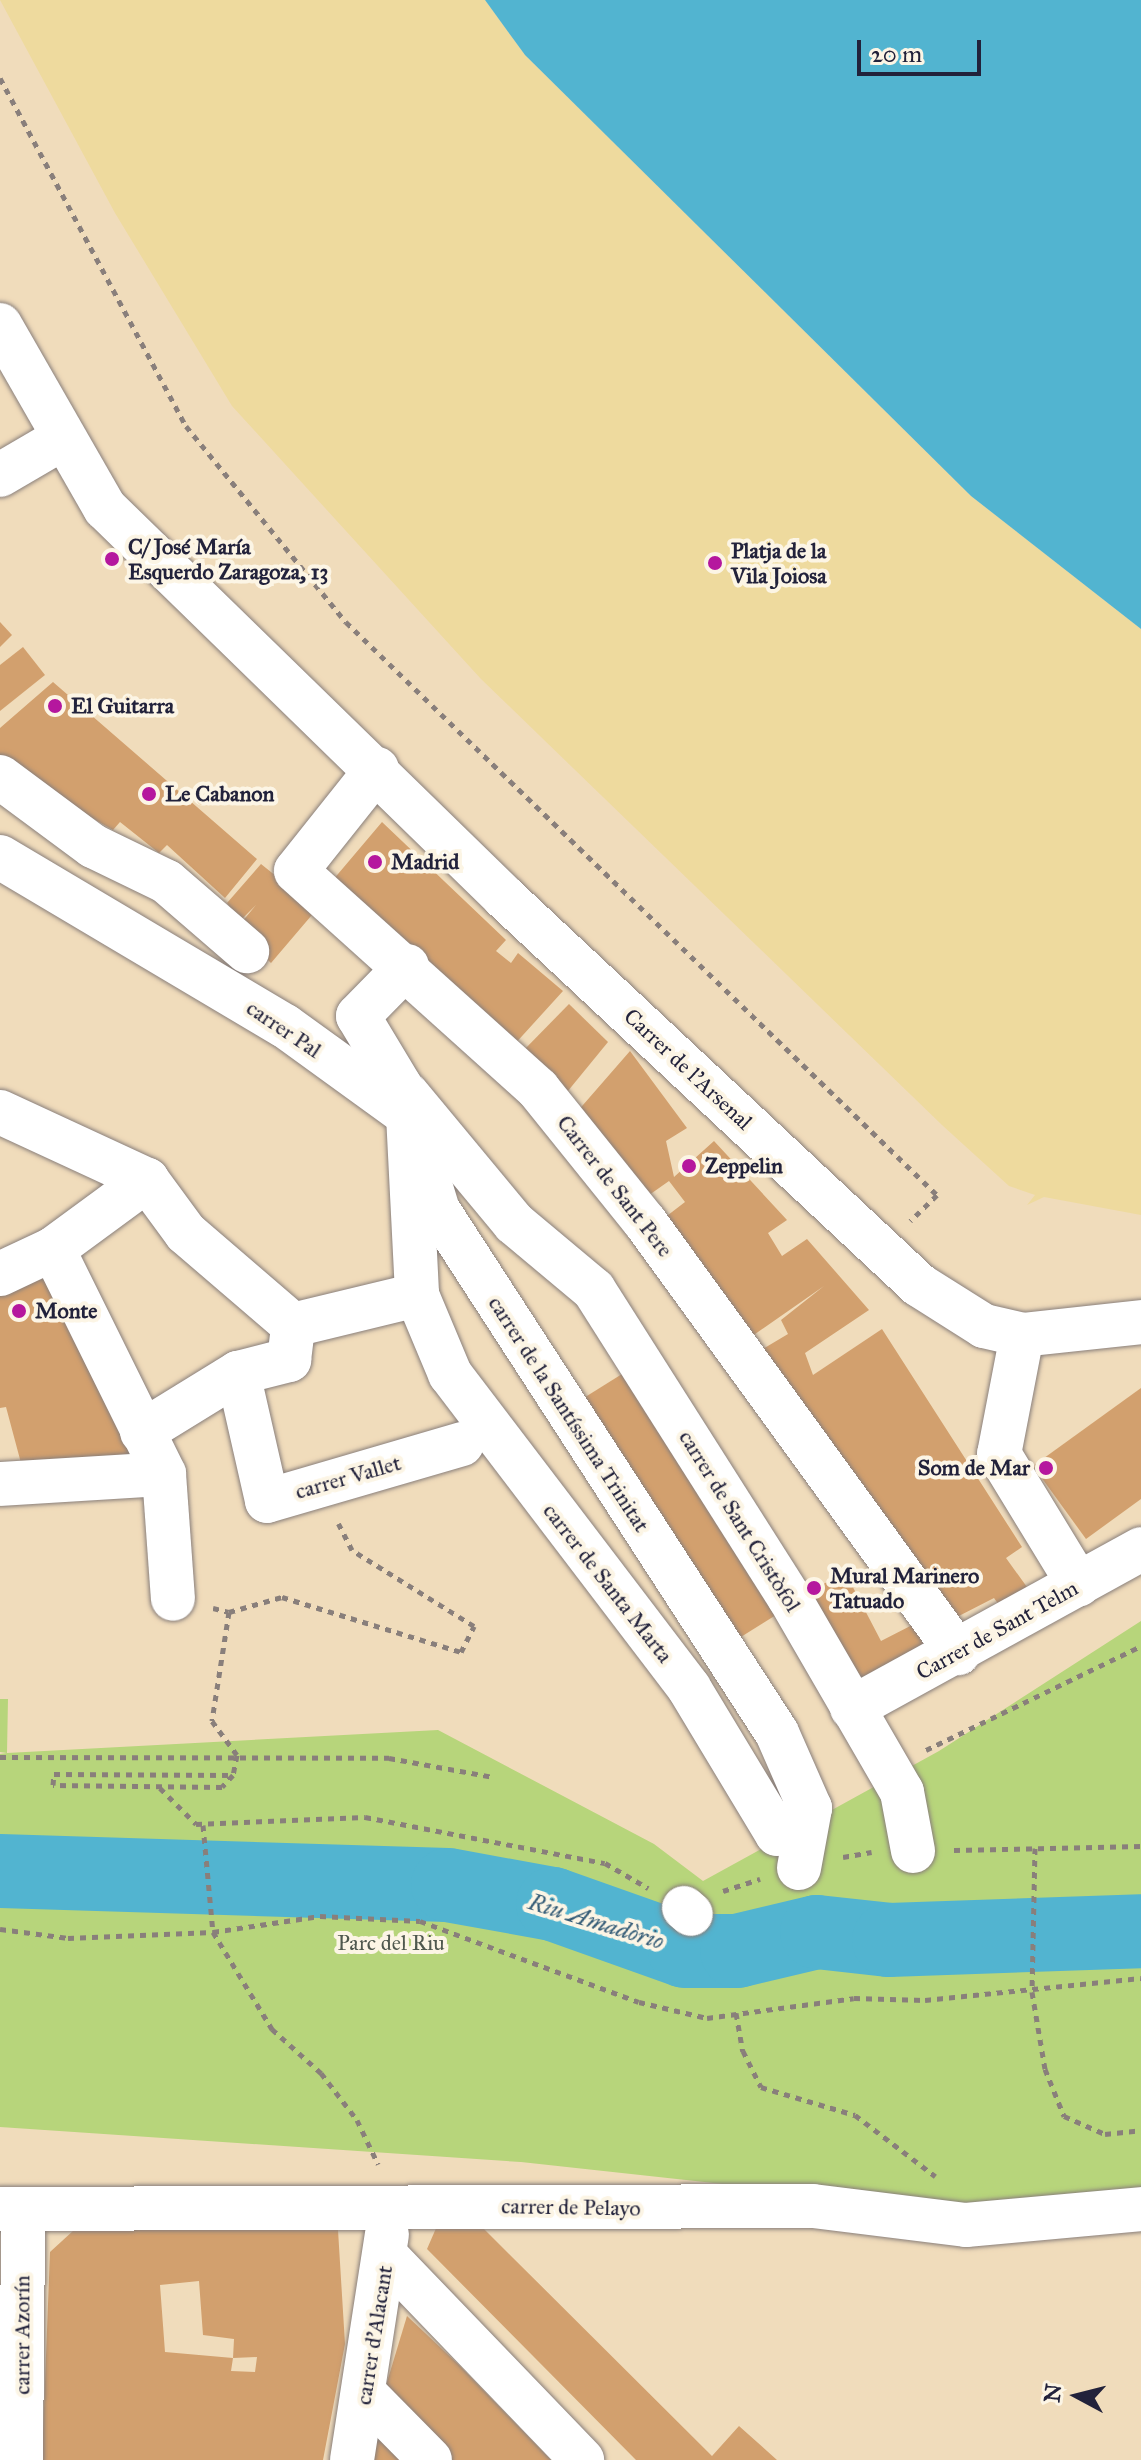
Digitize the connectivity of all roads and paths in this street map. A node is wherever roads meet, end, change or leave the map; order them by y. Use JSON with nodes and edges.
{"nodes":[{"id":1,"x":0,"y":78,"type":"edge"},
{"id":2,"x":0,"y":325,"type":"edge"},
{"id":3,"x":60,"y":440,"type":"junction"},
{"id":4,"x":0,"y":475,"type":"edge"},
{"id":5,"x":377,"y":769,"type":"junction"},
{"id":6,"x":0,"y":777,"type":"edge"},
{"id":7,"x":0,"y":857,"type":"edge"},
{"id":8,"x":247,"y":951,"type":"dead end"},
{"id":9,"x":407,"y":966,"type":"junction"},
{"id":10,"x":404,"y":1101,"type":"junction"},
{"id":11,"x":0,"y":1112,"type":"edge"},
{"id":12,"x":147,"y":1180,"type":"junction"},
{"id":13,"x":898,"y":1233,"type":"dead end"},
{"id":14,"x":53,"y":1249,"type":"junction"},
{"id":15,"x":0,"y":1274,"type":"edge"},
{"id":16,"x":417,"y":1295,"type":"junction"},
{"id":17,"x":1141,"y":1322,"type":"edge"},
{"id":18,"x":293,"y":1325,"type":"junction"},
{"id":19,"x":1022,"y":1335,"type":"junction"},
{"id":20,"x":238,"y":1373,"type":"junction"},
{"id":21,"x":142,"y":1432,"type":"junction"},
{"id":22,"x":462,"y":1444,"type":"dead end"},
{"id":23,"x":164,"y":1474,"type":"junction"},
{"id":24,"x":0,"y":1484,"type":"edge"},
{"id":25,"x":320,"y":1485,"type":"junction"},
{"id":26,"x":1141,"y":1549,"type":"edge"},
{"id":27,"x":1079,"y":1585,"type":"junction"},
{"id":28,"x":173,"y":1599,"type":"dead end"},
{"id":29,"x":1141,"y":1646,"type":"edge"},
{"id":30,"x":958,"y":1653,"type":"junction"},
{"id":31,"x":852,"y":1708,"type":"junction"},
{"id":32,"x":237,"y":1755,"type":"junction"},
{"id":33,"x":0,"y":1757,"type":"edge"},
{"id":34,"x":887,"y":1767,"type":"junction"},
{"id":35,"x":233,"y":1775,"type":"junction"},
{"id":36,"x":494,"y":1777,"type":"dead end"},
{"id":37,"x":160,"y":1788,"type":"junction"},
{"id":38,"x":810,"y":1808,"type":"junction"},
{"id":39,"x":203,"y":1825,"type":"junction"},
{"id":40,"x":1141,"y":1846,"type":"edge"},
{"id":41,"x":913,"y":1851,"type":"dead end"},
{"id":42,"x":799,"y":1868,"type":"dead end"},
{"id":43,"x":676,"y":1904,"type":"dead end"},
{"id":44,"x":0,"y":1929,"type":"edge"},
{"id":45,"x":213,"y":1932,"type":"junction"},
{"id":46,"x":1141,"y":1978,"type":"edge"},
{"id":47,"x":1032,"y":1992,"type":"junction"},
{"id":48,"x":736,"y":2013,"type":"junction"},
{"id":49,"x":1141,"y":2130,"type":"edge"},
{"id":50,"x":384,"y":2190,"type":"junction"},
{"id":51,"x":1141,"y":2209,"type":"edge"},
{"id":52,"x":12,"y":2210,"type":"edge"},
{"id":53,"x":966,"y":2225,"type":"junction"},
{"id":54,"x":386,"y":2256,"type":"junction"},
{"id":55,"x":366,"y":2395,"type":"junction"},
{"id":56,"x":21,"y":2460,"type":"edge"},
{"id":57,"x":352,"y":2460,"type":"edge"},
{"id":58,"x":430,"y":2460,"type":"edge"},
{"id":59,"x":582,"y":2460,"type":"edge"}],
"edges":[{"from":1,"to":13,"type":"path"},
{"from":2,"to":3,"type":"street","name":"Carrer de l'Arsenal"},
{"from":3,"to":4,"type":"street"},
{"from":3,"to":5,"type":"street","name":"Carrer de l'Arsenal"},
{"from":5,"to":9,"type":"street","name":"Carrer de Sant Pere"},
{"from":5,"to":19,"type":"street","name":"Carrer de l'Arsenal"},
{"from":6,"to":8,"type":"street"},
{"from":7,"to":10,"type":"street","name":"carrer Pal"},
{"from":9,"to":10,"type":"street","name":"carrer de la Santíssima Trinitat"},
{"from":9,"to":30,"type":"street","name":"Carrer de Sant Pere"},
{"from":10,"to":16,"type":"street"},
{"from":10,"to":31,"type":"street","name":"carrer de Sant Cristòfol"},
{"from":10,"to":38,"type":"street","name":"carrer de la Santíssima Trinitat"},
{"from":11,"to":12,"type":"street"},
{"from":12,"to":14,"type":"street"},
{"from":12,"to":18,"type":"street"},
{"from":14,"to":15,"type":"street"},
{"from":14,"to":21,"type":"street"},
{"from":16,"to":18,"type":"street"},
{"from":16,"to":38,"type":"street","name":"carrer de Santa Marta"},
{"from":17,"to":19,"type":"street","name":"Carrer de l'Arsenal"},
{"from":18,"to":20,"type":"street"},
{"from":19,"to":27,"type":"street"},
{"from":20,"to":21,"type":"street"},
{"from":20,"to":25,"type":"street","name":"carrer Vallet"},
{"from":21,"to":23,"type":"street"},
{"from":22,"to":25,"type":"street","name":"carrer Vallet"},
{"from":23,"to":24,"type":"street"},
{"from":23,"to":28,"type":"street"},
{"from":25,"to":32,"type":"path"},
{"from":26,"to":27,"type":"street","name":"Carrer de Sant Telm"},
{"from":27,"to":30,"type":"street","name":"Carrer de Sant Telm"},
{"from":29,"to":34,"type":"path"},
{"from":30,"to":31,"type":"street","name":"Carrer de Sant Telm"},
{"from":31,"to":34,"type":"street","name":"carrer de Sant Cristòfol"},
{"from":32,"to":33,"type":"path"},
{"from":32,"to":35,"type":"path"},
{"from":32,"to":36,"type":"path"},
{"from":34,"to":41,"type":"street","name":"carrer de Sant Cristòfol"},
{"from":35,"to":37,"type":"path"},
{"from":35,"to":37,"type":"path"},
{"from":37,"to":39,"type":"path"},
{"from":38,"to":42,"type":"street"},
{"from":39,"to":43,"type":"path"},
{"from":39,"to":45,"type":"path"},
{"from":40,"to":47,"type":"path"},
{"from":44,"to":45,"type":"path"},
{"from":45,"to":48,"type":"path"},
{"from":45,"to":50,"type":"path"},
{"from":46,"to":47,"type":"path"},
{"from":47,"to":48,"type":"path"},
{"from":47,"to":49,"type":"path"},
{"from":48,"to":53,"type":"path"},
{"from":50,"to":52,"type":"street","name":"carrer de Pelayo"},
{"from":50,"to":53,"type":"street","name":"carrer de Pelayo"},
{"from":50,"to":54,"type":"street","name":"carrer d'Alacant"},
{"from":51,"to":53,"type":"street","name":"carrer de Pelayo"},
{"from":52,"to":56,"type":"street","name":"carrer Azorín"},
{"from":54,"to":55,"type":"street","name":"carrer d'Alacant"},
{"from":54,"to":59,"type":"street"},
{"from":55,"to":57,"type":"street","name":"carrer d'Alacant"},
{"from":55,"to":58,"type":"street"}]}
